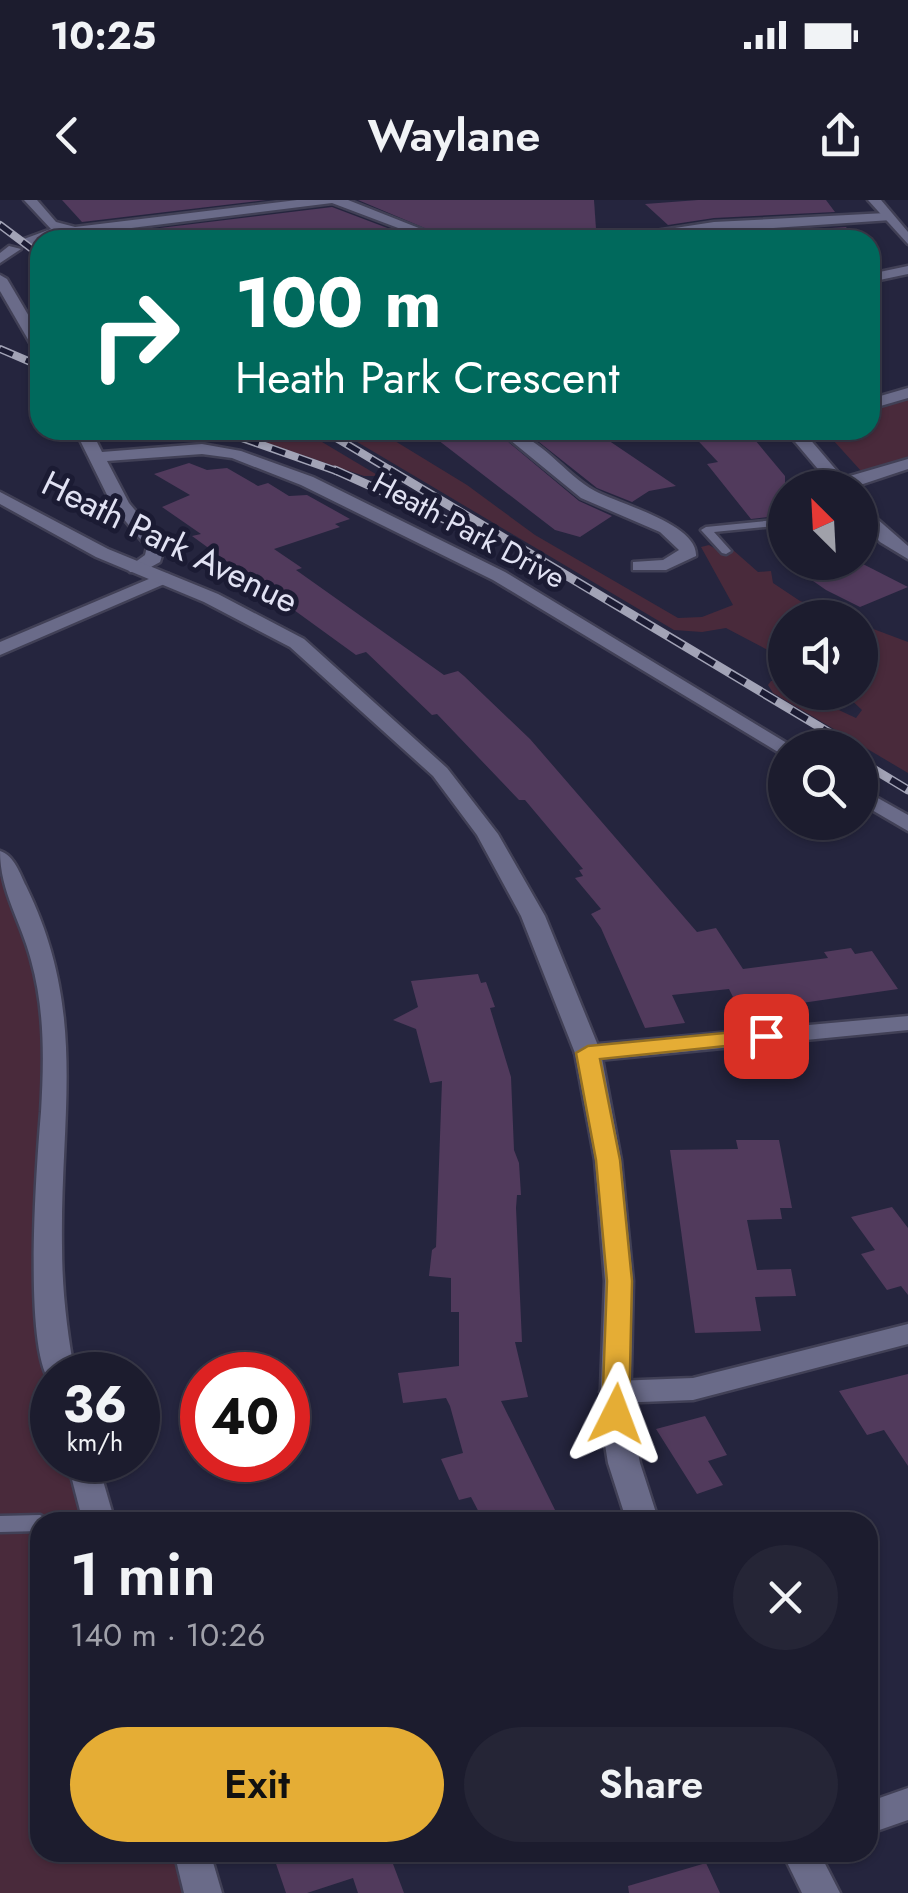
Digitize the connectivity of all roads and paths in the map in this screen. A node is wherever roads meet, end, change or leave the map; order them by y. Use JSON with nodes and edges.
{"nodes":[{"id":1,"x":30,"y":200,"type":"edge"},
{"id":2,"x":332,"y":200,"type":"edge"},
{"id":3,"x":874,"y":200,"type":"edge"},
{"id":4,"x":886,"y":217,"type":"junction"},
{"id":5,"x":129,"y":226,"type":"junction"},
{"id":6,"x":63,"y":229,"type":"joint"},
{"id":7,"x":136,"y":230,"type":"edge"},
{"id":8,"x":414,"y":230,"type":"edge"},
{"id":9,"x":676,"y":230,"type":"edge"},
{"id":10,"x":908,"y":240,"type":"edge"},
{"id":11,"x":14,"y":249,"type":"dead end"},
{"id":12,"x":0,"y":259,"type":"edge"},
{"id":13,"x":908,"y":270,"type":"edge"},
{"id":14,"x":880,"y":276,"type":"edge"},
{"id":15,"x":0,"y":280,"type":"edge"},
{"id":16,"x":30,"y":331,"type":"edge"},
{"id":17,"x":908,"y":393,"type":"edge"},
{"id":18,"x":880,"y":401,"type":"edge"},
{"id":19,"x":88,"y":440,"type":"edge"},
{"id":20,"x":519,"y":440,"type":"edge"},
{"id":21,"x":802,"y":440,"type":"edge"},
{"id":22,"x":97,"y":457,"type":"junction"},
{"id":23,"x":908,"y":464,"type":"edge"},
{"id":24,"x":828,"y":470,"type":"edge"},
{"id":25,"x":878,"y":474,"type":"edge"},
{"id":26,"x":0,"y":497,"type":"edge"},
{"id":27,"x":768,"y":524,"type":"edge"},
{"id":28,"x":878,"y":530,"type":"edge"},
{"id":29,"x":726,"y":551,"type":"dead end"},
{"id":30,"x":908,"y":554,"type":"edge"},
{"id":31,"x":638,"y":566,"type":"dead end"},
{"id":32,"x":136,"y":568,"type":"junction"},
{"id":33,"x":163,"y":578,"type":"junction"},
{"id":34,"x":0,"y":648,"type":"edge"},
{"id":35,"x":768,"y":738,"type":"edge"},
{"id":36,"x":878,"y":805,"type":"edge"},
{"id":37,"x":908,"y":824,"type":"edge"},
{"id":38,"x":0,"y":858,"type":"edge"},
{"id":39,"x":908,"y":1022,"type":"edge"},
{"id":40,"x":588,"y":1053,"type":"junction"},
{"id":41,"x":908,"y":1334,"type":"edge"},
{"id":42,"x":56,"y":1352,"type":"edge"},
{"id":43,"x":615,"y":1392,"type":"junction"},
{"id":44,"x":88,"y":1482,"type":"edge"},
{"id":45,"x":97,"y":1512,"type":"edge"},
{"id":46,"x":639,"y":1512,"type":"edge"},
{"id":47,"x":0,"y":1524,"type":"edge"},
{"id":48,"x":30,"y":1524,"type":"edge"},
{"id":49,"x":908,"y":1804,"type":"edge"},
{"id":50,"x":878,"y":1814,"type":"edge"},
{"id":51,"x":195,"y":1862,"type":"edge"},
{"id":52,"x":805,"y":1862,"type":"edge"},
{"id":53,"x":203,"y":1893,"type":"edge"},
{"id":54,"x":821,"y":1893,"type":"edge"}],
"edges":[{"from":1,"to":6,"type":"street"},
{"from":2,"to":5,"type":"street"},
{"from":2,"to":8,"type":"street"},
{"from":3,"to":4,"type":"street"},
{"from":4,"to":9,"type":"street"},
{"from":4,"to":10,"type":"street"},
{"from":5,"to":6,"type":"street"},
{"from":5,"to":7,"type":"street"},
{"from":11,"to":12,"type":"street"},
{"from":13,"to":14,"type":"street"},
{"from":15,"to":16,"type":"street"},
{"from":17,"to":18,"type":"street"},
{"from":19,"to":22,"type":"street"},
{"from":20,"to":31,"type":"street"},
{"from":21,"to":24,"type":"street"},
{"from":22,"to":32,"type":"street"},
{"from":22,"to":35,"type":"street","name":"Heath Park Drive"},
{"from":23,"to":25,"type":"street"},
{"from":26,"to":32,"type":"street","name":"Heath Park Avenue"},
{"from":27,"to":29,"type":"lane"},
{"from":28,"to":30,"type":"street"},
{"from":32,"to":33,"type":"street","name":"Heath Park Avenue"},
{"from":33,"to":34,"type":"street"},
{"from":33,"to":40,"type":"street","name":"Heath Park Avenue"},
{"from":36,"to":37,"type":"street"},
{"from":38,"to":42,"type":"street"},
{"from":39,"to":40,"type":"street"},
{"from":40,"to":43,"type":"street","name":"Heath Park Avenue"},
{"from":41,"to":43,"type":"street"},
{"from":43,"to":46,"type":"street","name":"Heath Park Avenue"},
{"from":44,"to":45,"type":"street"},
{"from":47,"to":48,"type":"lane"},
{"from":49,"to":50,"type":"street"},
{"from":51,"to":53,"type":"street"},
{"from":52,"to":54,"type":"street"}]}
